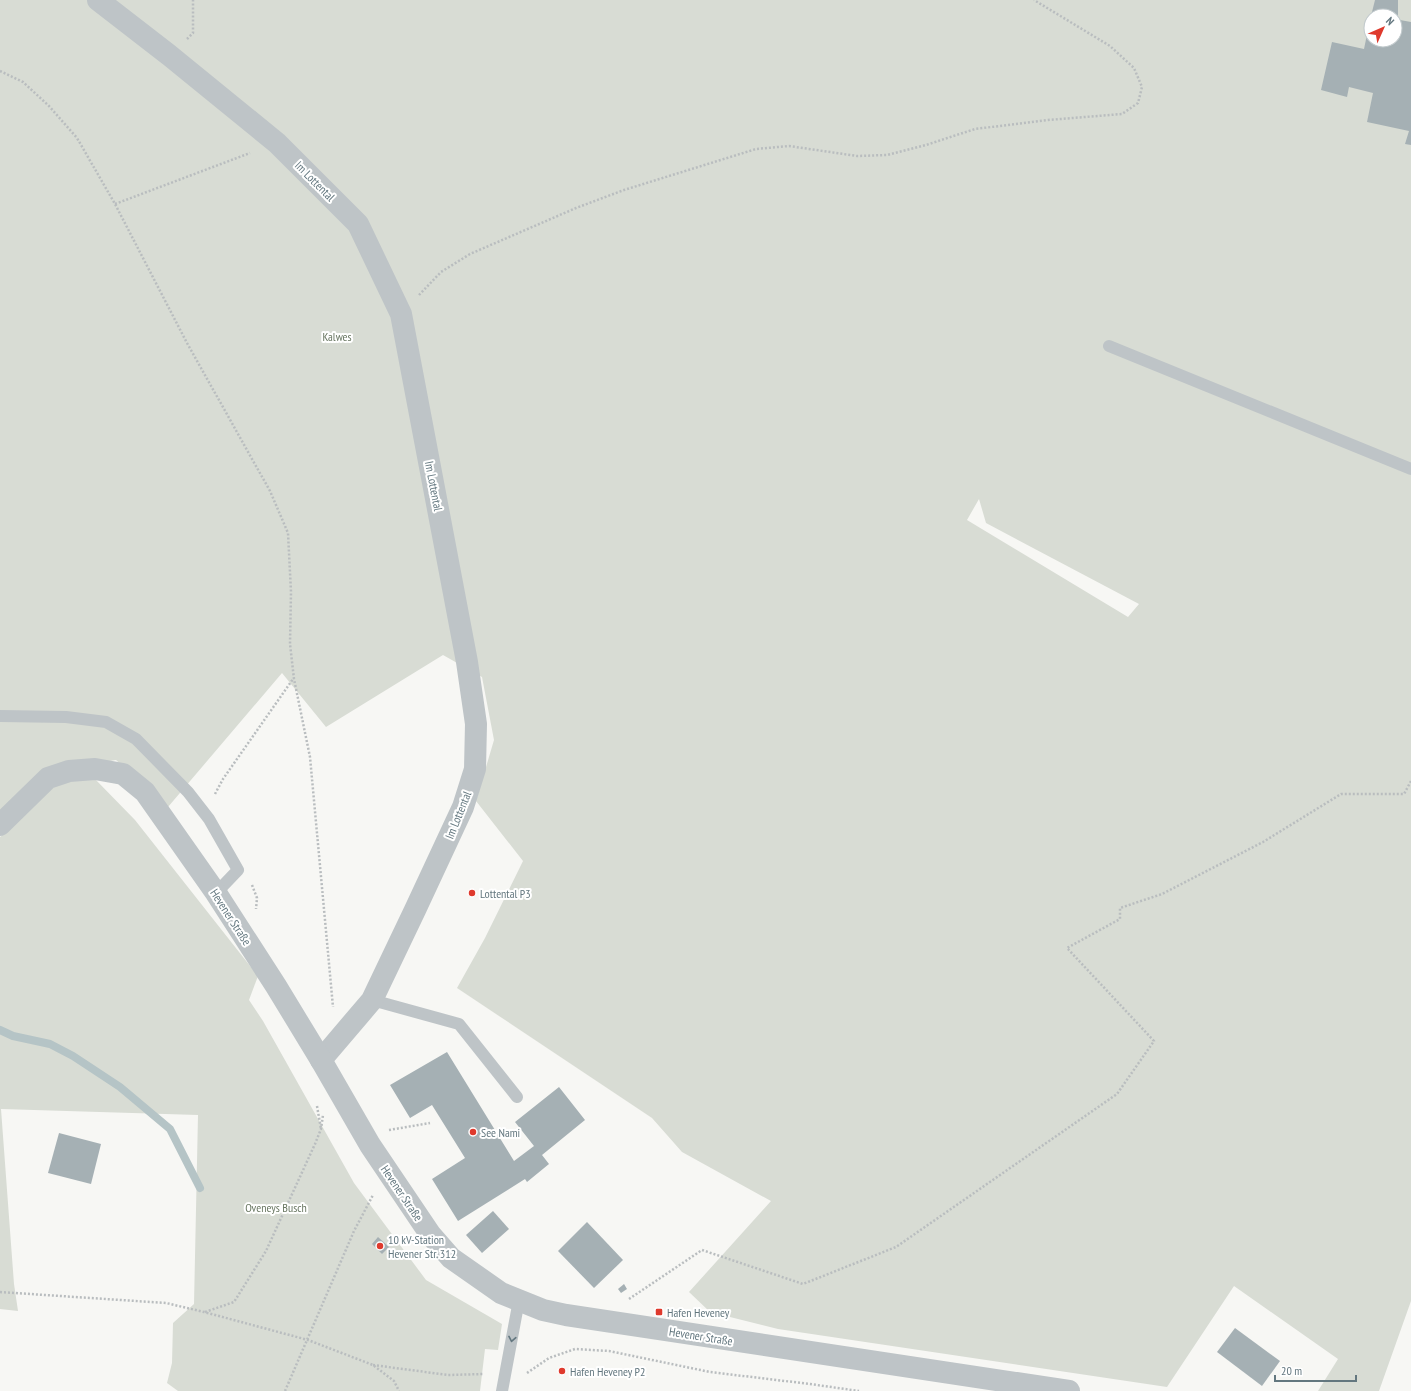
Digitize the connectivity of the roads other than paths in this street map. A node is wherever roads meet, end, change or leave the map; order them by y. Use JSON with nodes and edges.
{"nodes":[{"id":1,"x":98,"y":0,"type":"edge"},
{"id":2,"x":1109,"y":346,"type":"dead end"},
{"id":3,"x":1411,"y":469,"type":"edge"},
{"id":4,"x":0,"y":716,"type":"edge"},
{"id":5,"x":0,"y":825,"type":"edge"},
{"id":6,"x":216,"y":893,"type":"junction"},
{"id":7,"x":372,"y":1000,"type":"junction"},
{"id":8,"x":321,"y":1060,"type":"junction"},
{"id":9,"x":517,"y":1097,"type":"dead end"},
{"id":10,"x":519,"y":1300,"type":"junction"},
{"id":11,"x":502,"y":1391,"type":"edge"},
{"id":12,"x":1069,"y":1391,"type":"edge"}],
"edges":[{"from":1,"to":7,"type":"street","name":"Im Lottental"},
{"from":2,"to":3,"type":"lane"},
{"from":4,"to":6,"type":"lane"},
{"from":5,"to":6,"type":"street","name":"Hevener Straße"},
{"from":6,"to":8,"type":"street","name":"Hevener Straße"},
{"from":7,"to":8,"type":"street","name":"Im Lottental"},
{"from":7,"to":9,"type":"lane"},
{"from":8,"to":10,"type":"street","name":"Hevener Straße"},
{"from":10,"to":11,"type":"lane","one_way":true},
{"from":10,"to":12,"type":"street","name":"Hevener Straße"}]}
